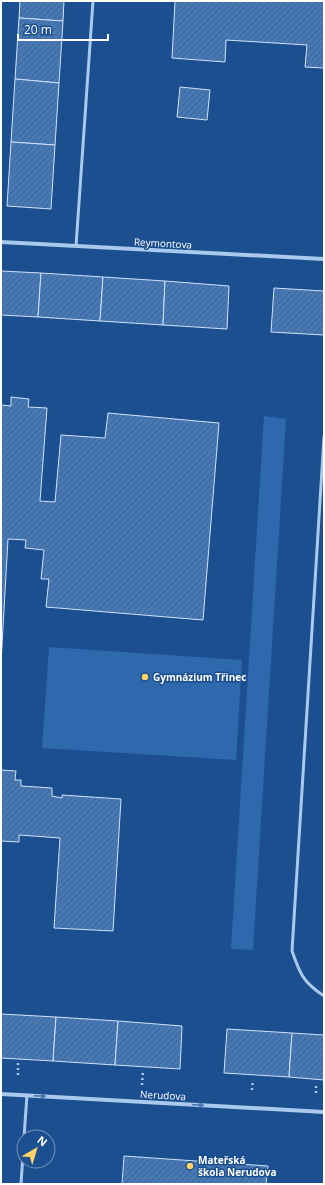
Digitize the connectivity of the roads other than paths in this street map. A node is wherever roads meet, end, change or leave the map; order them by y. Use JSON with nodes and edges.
{"nodes":[{"id":1,"x":93,"y":1,"type":"edge"},
{"id":2,"x":1,"y":242,"type":"edge"},
{"id":3,"x":76,"y":246,"type":"junction"},
{"id":4,"x":324,"y":259,"type":"edge"},
{"id":5,"x":324,"y":437,"type":"edge"},
{"id":6,"x":324,"y":996,"type":"edge"},
{"id":7,"x":1,"y":1094,"type":"edge"},
{"id":8,"x":27,"y":1095,"type":"junction"},
{"id":9,"x":324,"y":1112,"type":"edge"},
{"id":10,"x":25,"y":1129,"type":"edge"},
{"id":11,"x":22,"y":1169,"type":"edge"},
{"id":12,"x":21,"y":1184,"type":"edge"}],
"edges":[{"from":1,"to":3,"type":"lane"},
{"from":2,"to":3,"type":"street","name":"Reymontova"},
{"from":3,"to":4,"type":"street","name":"Reymontova"},
{"from":5,"to":6,"type":"lane"},
{"from":7,"to":8,"type":"street","name":"Nerudova"},
{"from":8,"to":9,"type":"street","name":"Nerudova","one_way":true},
{"from":8,"to":10,"type":"lane"},
{"from":11,"to":12,"type":"lane"}]}
